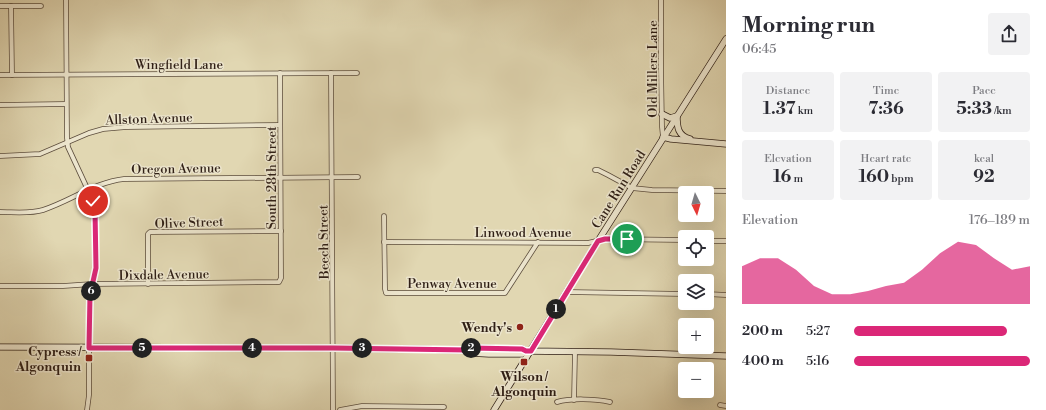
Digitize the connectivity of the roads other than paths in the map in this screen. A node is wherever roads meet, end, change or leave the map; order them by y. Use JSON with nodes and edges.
{"nodes":[{"id":1,"x":66,"y":0,"type":"edge"},
{"id":2,"x":661,"y":0,"type":"edge"},
{"id":3,"x":0,"y":6,"type":"edge"},
{"id":4,"x":11,"y":6,"type":"junction"},
{"id":5,"x":41,"y":6,"type":"dead end"},
{"id":6,"x":726,"y":40,"type":"edge"},
{"id":7,"x":331,"y":73,"type":"junction"},
{"id":8,"x":357,"y":73,"type":"dead end"},
{"id":9,"x":280,"y":74,"type":"junction"},
{"id":10,"x":0,"y":75,"type":"edge"},
{"id":11,"x":12,"y":75,"type":"junction"},
{"id":12,"x":66,"y":75,"type":"junction"},
{"id":13,"x":66,"y":104,"type":"junction"},
{"id":14,"x":0,"y":105,"type":"edge"},
{"id":15,"x":662,"y":114,"type":"junction"},
{"id":16,"x":677,"y":116,"type":"junction"},
{"id":17,"x":280,"y":125,"type":"junction"},
{"id":18,"x":663,"y":137,"type":"junction"},
{"id":19,"x":68,"y":142,"type":"junction"},
{"id":20,"x":700,"y":142,"type":"junction"},
{"id":21,"x":726,"y":144,"type":"edge"},
{"id":22,"x":0,"y":156,"type":"edge"},
{"id":23,"x":595,"y":170,"type":"dead end"},
{"id":24,"x":281,"y":177,"type":"junction"},
{"id":25,"x":332,"y":177,"type":"junction"},
{"id":26,"x":358,"y":177,"type":"dead end"},
{"id":27,"x":632,"y":188,"type":"junction"},
{"id":28,"x":88,"y":190,"type":"junction"},
{"id":29,"x":726,"y":191,"type":"edge"},
{"id":30,"x":0,"y":212,"type":"edge"},
{"id":31,"x":384,"y":216,"type":"dead end"},
{"id":32,"x":281,"y":231,"type":"junction"},
{"id":33,"x":678,"y":240,"type":"edge"},
{"id":34,"x":598,"y":241,"type":"junction"},
{"id":35,"x":714,"y":241,"type":"edge"},
{"id":36,"x":726,"y":241,"type":"edge"},
{"id":37,"x":384,"y":242,"type":"junction"},
{"id":38,"x":538,"y":242,"type":"junction"},
{"id":39,"x":280,"y":281,"type":"joint"},
{"id":40,"x":92,"y":284,"type":"junction"},
{"id":41,"x":148,"y":284,"type":"junction"},
{"id":42,"x":0,"y":286,"type":"edge"},
{"id":43,"x":567,"y":292,"type":"junction"},
{"id":44,"x":678,"y":294,"type":"edge"},
{"id":45,"x":714,"y":294,"type":"edge"},
{"id":46,"x":726,"y":295,"type":"edge"},
{"id":47,"x":0,"y":347,"type":"edge"},
{"id":48,"x":89,"y":348,"type":"junction"},
{"id":49,"x":333,"y":348,"type":"junction"},
{"id":50,"x":528,"y":351,"type":"junction"},
{"id":51,"x":575,"y":352,"type":"junction"},
{"id":52,"x":726,"y":356,"type":"edge"},
{"id":53,"x":574,"y":400,"type":"junction"},
{"id":54,"x":557,"y":402,"type":"dead end"},
{"id":55,"x":610,"y":402,"type":"dead end"},
{"id":56,"x":720,"y":405,"type":"dead end"},
{"id":57,"x":726,"y":406,"type":"edge"},
{"id":58,"x":444,"y":407,"type":"dead end"},
{"id":59,"x":378,"y":408,"type":"edge"},
{"id":60,"x":87,"y":410,"type":"edge"},
{"id":61,"x":333,"y":410,"type":"edge"},
{"id":62,"x":340,"y":410,"type":"edge"},
{"id":63,"x":494,"y":410,"type":"edge"}],
"edges":[{"from":1,"to":12,"type":"street"},
{"from":2,"to":15,"type":"street","name":"Old Millers Lane"},
{"from":3,"to":4,"type":"street"},
{"from":4,"to":5,"type":"street"},
{"from":4,"to":11,"type":"street"},
{"from":6,"to":16,"type":"main road","name":"Cane Run Road"},
{"from":7,"to":8,"type":"street","name":"Wingfield Lane"},
{"from":7,"to":9,"type":"street","name":"Wingfield Lane"},
{"from":7,"to":25,"type":"street","name":"Beech Street"},
{"from":9,"to":12,"type":"street","name":"Wingfield Lane"},
{"from":9,"to":17,"type":"street","name":"South 28th Street"},
{"from":10,"to":11,"type":"street","name":"Wingfield Lane"},
{"from":11,"to":12,"type":"street","name":"Wingfield Lane"},
{"from":12,"to":13,"type":"street"},
{"from":13,"to":14,"type":"street"},
{"from":13,"to":19,"type":"street"},
{"from":15,"to":16,"type":"main road"},
{"from":15,"to":18,"type":"street","name":"Old Millers Lane"},
{"from":16,"to":18,"type":"main road","name":"Cane Run Road"},
{"from":16,"to":20,"type":"main road"},
{"from":17,"to":19,"type":"street","name":"Allston Avenue"},
{"from":17,"to":24,"type":"street","name":"South 28th Street"},
{"from":18,"to":20,"type":"main road"},
{"from":18,"to":27,"type":"main road","name":"Cane Run Road"},
{"from":19,"to":22,"type":"street","name":"Allston Avenue"},
{"from":19,"to":28,"type":"street"},
{"from":20,"to":21,"type":"main road"},
{"from":23,"to":27,"type":"street"},
{"from":24,"to":25,"type":"street","name":"Oregon Avenue"},
{"from":24,"to":28,"type":"street","name":"Oregon Avenue"},
{"from":24,"to":32,"type":"street","name":"South 28th Street"},
{"from":25,"to":26,"type":"street","name":"Oregon Avenue"},
{"from":25,"to":49,"type":"street","name":"Beech Street"},
{"from":27,"to":29,"type":"street"},
{"from":27,"to":34,"type":"main road","name":"Cane Run Road"},
{"from":28,"to":30,"type":"street","name":"Oregon Avenue"},
{"from":28,"to":40,"type":"street"},
{"from":31,"to":37,"type":"street"},
{"from":32,"to":39,"type":"street","name":"South 28th Street"},
{"from":32,"to":41,"type":"street","name":"Olive Street"},
{"from":33,"to":34,"type":"street","name":"Linwood Avenue"},
{"from":34,"to":38,"type":"street","name":"Linwood Avenue"},
{"from":34,"to":43,"type":"main road","name":"Cane Run Road"},
{"from":35,"to":36,"type":"street"},
{"from":37,"to":38,"type":"street","name":"Linwood Avenue"},
{"from":37,"to":38,"type":"street","name":"Penway Avenue"},
{"from":39,"to":41,"type":"street","name":"Dixdale Avenue"},
{"from":40,"to":41,"type":"street","name":"Dixdale Avenue"},
{"from":40,"to":42,"type":"street","name":"Dixdale Avenue"},
{"from":40,"to":48,"type":"street"},
{"from":43,"to":44,"type":"street"},
{"from":43,"to":50,"type":"main road","name":"Cane Run Road"},
{"from":45,"to":46,"type":"street"},
{"from":47,"to":48,"type":"main road"},
{"from":48,"to":49,"type":"main road"},
{"from":48,"to":60,"type":"street"},
{"from":49,"to":50,"type":"main road"},
{"from":49,"to":61,"type":"street","name":"Beech Street"},
{"from":50,"to":51,"type":"main road"},
{"from":50,"to":63,"type":"main road","name":"Cane Run Road"},
{"from":51,"to":52,"type":"main road"},
{"from":51,"to":53,"type":"street"},
{"from":53,"to":54,"type":"street"},
{"from":53,"to":55,"type":"street"},
{"from":56,"to":57,"type":"street"},
{"from":58,"to":59,"type":"street"},
{"from":59,"to":62,"type":"street"}]}
